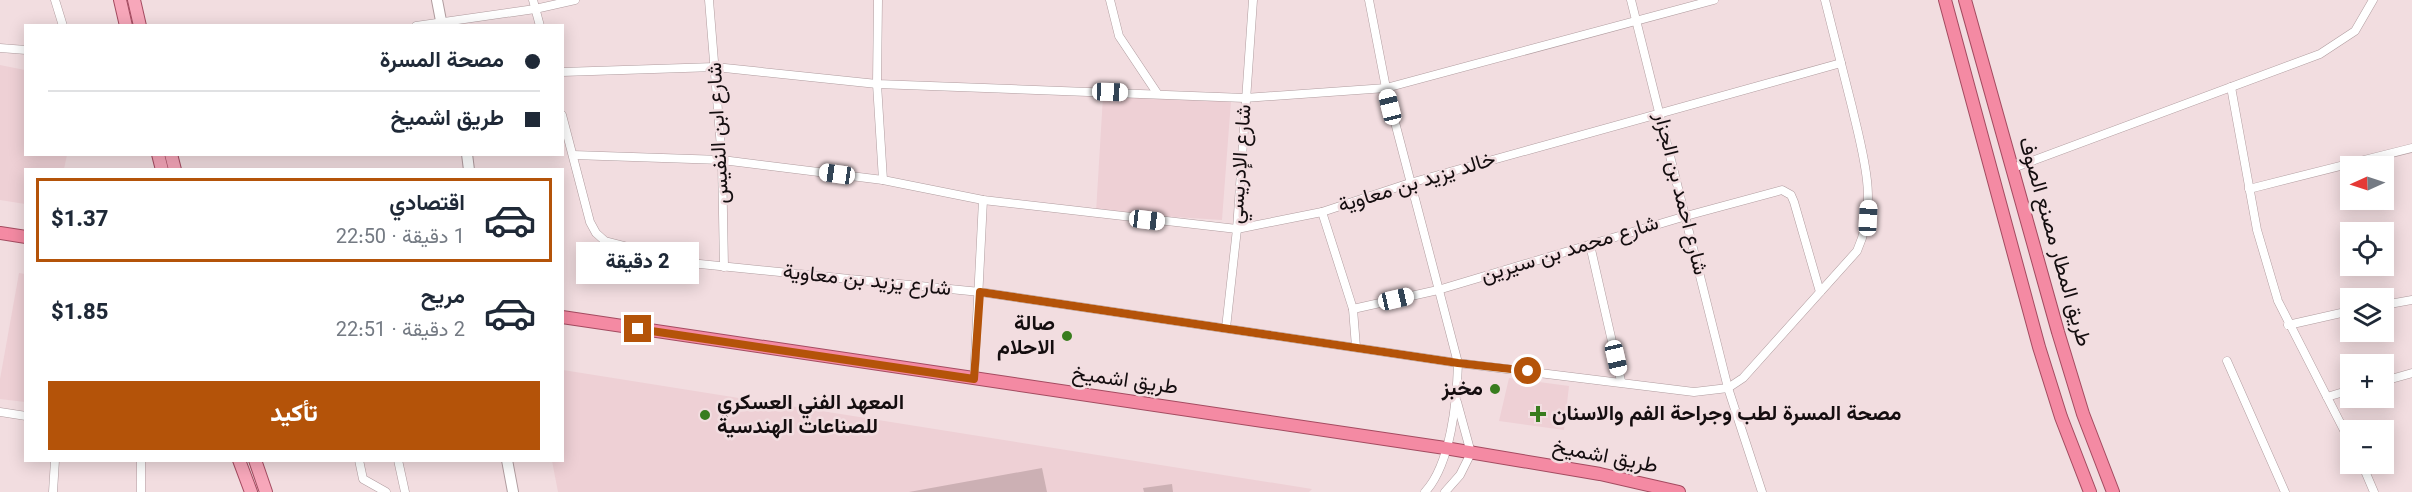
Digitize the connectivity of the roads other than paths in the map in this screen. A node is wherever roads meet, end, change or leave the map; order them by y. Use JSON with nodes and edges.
{"nodes":[{"id":1,"x":55,"y":0,"type":"edge"},
{"id":2,"x":120,"y":0,"type":"edge"},
{"id":3,"x":134,"y":0,"type":"edge"},
{"id":4,"x":436,"y":0,"type":"edge"},
{"id":5,"x":575,"y":0,"type":"edge"},
{"id":6,"x":709,"y":0,"type":"edge"},
{"id":7,"x":878,"y":0,"type":"edge"},
{"id":8,"x":1110,"y":0,"type":"edge"},
{"id":9,"x":1253,"y":0,"type":"edge"},
{"id":10,"x":1369,"y":0,"type":"edge"},
{"id":11,"x":1632,"y":0,"type":"edge"},
{"id":12,"x":1714,"y":0,"type":"edge"},
{"id":13,"x":1824,"y":0,"type":"edge"},
{"id":14,"x":1945,"y":0,"type":"edge"},
{"id":15,"x":1965,"y":0,"type":"edge"},
{"id":16,"x":2373,"y":0,"type":"edge"},
{"id":17,"x":534,"y":4,"type":"edge"},
{"id":18,"x":1637,"y":20,"type":"junction"},
{"id":19,"x":442,"y":23,"type":"edge"},
{"id":20,"x":62,"y":24,"type":"edge"},
{"id":21,"x":126,"y":24,"type":"edge"},
{"id":22,"x":140,"y":24,"type":"edge"},
{"id":23,"x":539,"y":24,"type":"edge"},
{"id":24,"x":0,"y":48,"type":"edge"},
{"id":25,"x":24,"y":50,"type":"edge"},
{"id":26,"x":1841,"y":63,"type":"junction"},
{"id":27,"x":716,"y":67,"type":"junction"},
{"id":28,"x":564,"y":72,"type":"edge"},
{"id":29,"x":877,"y":84,"type":"junction"},
{"id":30,"x":2231,"y":87,"type":"junction"},
{"id":31,"x":1386,"y":88,"type":"junction"},
{"id":32,"x":1157,"y":93,"type":"junction"},
{"id":33,"x":1245,"y":98,"type":"junction"},
{"id":34,"x":1660,"y":114,"type":"junction"},
{"id":35,"x":564,"y":122,"type":"edge"},
{"id":36,"x":2412,"y":148,"type":"edge"},
{"id":37,"x":573,"y":155,"type":"junction"},
{"id":38,"x":722,"y":160,"type":"junction"},
{"id":39,"x":2013,"y":168,"type":"junction"},
{"id":40,"x":883,"y":180,"type":"junction"},
{"id":41,"x":1410,"y":183,"type":"junction"},
{"id":42,"x":2249,"y":189,"type":"junction"},
{"id":43,"x":983,"y":200,"type":"junction"},
{"id":44,"x":1322,"y":212,"type":"junction"},
{"id":45,"x":1686,"y":216,"type":"junction"},
{"id":46,"x":1237,"y":229,"type":"junction"},
{"id":47,"x":0,"y":236,"type":"edge"},
{"id":48,"x":24,"y":237,"type":"edge"},
{"id":49,"x":1590,"y":245,"type":"junction"},
{"id":50,"x":724,"y":267,"type":"junction"},
{"id":51,"x":1438,"y":290,"type":"junction"},
{"id":52,"x":980,"y":292,"type":"junction"},
{"id":53,"x":1820,"y":292,"type":"junction"},
{"id":54,"x":2412,"y":300,"type":"edge"},
{"id":55,"x":2394,"y":303,"type":"edge"},
{"id":56,"x":1353,"y":309,"type":"junction"},
{"id":57,"x":2340,"y":313,"type":"edge"},
{"id":58,"x":564,"y":317,"type":"edge"},
{"id":59,"x":2288,"y":326,"type":"junction"},
{"id":60,"x":1226,"y":328,"type":"junction"},
{"id":61,"x":1356,"y":347,"type":"junction"},
{"id":62,"x":2227,"y":361,"type":"dead end"},
{"id":63,"x":1458,"y":363,"type":"junction"},
{"id":64,"x":2412,"y":374,"type":"edge"},
{"id":65,"x":2394,"y":378,"type":"edge"},
{"id":66,"x":974,"y":379,"type":"junction"},
{"id":67,"x":1621,"y":381,"type":"junction"},
{"id":68,"x":1728,"y":388,"type":"junction"},
{"id":69,"x":2340,"y":393,"type":"edge"},
{"id":70,"x":2327,"y":397,"type":"junction"},
{"id":71,"x":1456,"y":402,"type":"junction"},
{"id":72,"x":0,"y":412,"type":"edge"},
{"id":73,"x":24,"y":416,"type":"edge"},
{"id":74,"x":2340,"y":422,"type":"edge"},
{"id":75,"x":1444,"y":448,"type":"junction"},
{"id":76,"x":1471,"y":453,"type":"junction"},
{"id":77,"x":55,"y":462,"type":"edge"},
{"id":78,"x":141,"y":462,"type":"edge"},
{"id":79,"x":240,"y":462,"type":"edge"},
{"id":80,"x":256,"y":462,"type":"edge"},
{"id":81,"x":359,"y":462,"type":"edge"},
{"id":82,"x":398,"y":462,"type":"edge"},
{"id":83,"x":507,"y":462,"type":"edge"},
{"id":84,"x":2366,"y":474,"type":"edge"},
{"id":85,"x":53,"y":492,"type":"edge"},
{"id":86,"x":141,"y":492,"type":"edge"},
{"id":87,"x":251,"y":492,"type":"edge"},
{"id":88,"x":266,"y":492,"type":"edge"},
{"id":89,"x":386,"y":492,"type":"edge"},
{"id":90,"x":405,"y":492,"type":"edge"},
{"id":91,"x":513,"y":492,"type":"edge"},
{"id":92,"x":1425,"y":492,"type":"edge"},
{"id":93,"x":1445,"y":492,"type":"edge"},
{"id":94,"x":1679,"y":492,"type":"edge"},
{"id":95,"x":1762,"y":492,"type":"edge"},
{"id":96,"x":2090,"y":492,"type":"edge"},
{"id":97,"x":2113,"y":492,"type":"edge"},
{"id":98,"x":2285,"y":492,"type":"edge"},
{"id":99,"x":2374,"y":492,"type":"edge"}],
"edges":[{"from":1,"to":20,"type":"street"},
{"from":2,"to":21,"type":"main road"},
{"from":3,"to":22,"type":"main road"},
{"from":4,"to":19,"type":"main road"},
{"from":5,"to":17,"type":"street"},
{"from":6,"to":27,"type":"street","name":"شارع ابن النفيس"},
{"from":7,"to":29,"type":"street"},
{"from":8,"to":32,"type":"street"},
{"from":9,"to":33,"type":"street","name":"شارع الإدريسي"},
{"from":10,"to":31,"type":"street"},
{"from":11,"to":18,"type":"street","name":"شارع احمد بن الجزار"},
{"from":12,"to":18,"type":"street"},
{"from":13,"to":26,"type":"street"},
{"from":14,"to":96,"type":"highway","name":"طريق المطار مصنع الصوف"},
{"from":15,"to":39,"type":"highway","name":"طريق المطار مصنع الصوف"},
{"from":16,"to":30,"type":"street"},
{"from":17,"to":19,"type":"street"},
{"from":17,"to":23,"type":"street"},
{"from":18,"to":31,"type":"street"},
{"from":18,"to":34,"type":"street","name":"شارع احمد بن الجزار"},
{"from":24,"to":25,"type":"street"},
{"from":26,"to":34,"type":"street","name":"خالد يزيد بن معاوية"},
{"from":26,"to":53,"type":"street"},
{"from":27,"to":28,"type":"street"},
{"from":27,"to":29,"type":"street"},
{"from":27,"to":38,"type":"street","name":"شارع ابن النفيس"},
{"from":29,"to":32,"type":"street"},
{"from":29,"to":40,"type":"street"},
{"from":30,"to":39,"type":"street"},
{"from":30,"to":42,"type":"street"},
{"from":31,"to":33,"type":"street"},
{"from":31,"to":41,"type":"street"},
{"from":32,"to":33,"type":"street"},
{"from":33,"to":46,"type":"street","name":"شارع الإدريسي"},
{"from":34,"to":41,"type":"street","name":"خالد يزيد بن معاوية"},
{"from":34,"to":45,"type":"street","name":"شارع احمد بن الجزار"},
{"from":35,"to":37,"type":"street","name":"شارع يزيد بن معاوية"},
{"from":36,"to":42,"type":"street"},
{"from":37,"to":38,"type":"street","name":"خالد يزيد بن معاوية"},
{"from":37,"to":50,"type":"street","name":"شارع يزيد بن معاوية"},
{"from":38,"to":40,"type":"street","name":"خالد يزيد بن معاوية"},
{"from":38,"to":50,"type":"street","name":"شارع ابن النفيس"},
{"from":39,"to":97,"type":"highway","name":"طريق المطار مصنع الصوف"},
{"from":40,"to":43,"type":"street","name":"خالد يزيد بن معاوية"},
{"from":41,"to":44,"type":"street","name":"خالد يزيد بن معاوية"},
{"from":41,"to":51,"type":"street"},
{"from":42,"to":59,"type":"street"},
{"from":43,"to":46,"type":"street","name":"خالد يزيد بن معاوية"},
{"from":43,"to":52,"type":"street"},
{"from":44,"to":46,"type":"street","name":"خالد يزيد بن معاوية"},
{"from":44,"to":56,"type":"street"},
{"from":45,"to":49,"type":"street","name":"شارع محمد بن سيرين"},
{"from":45,"to":53,"type":"street","name":"شارع محمد بن سيرين"},
{"from":45,"to":68,"type":"street","name":"شارع احمد بن الجزار"},
{"from":46,"to":60,"type":"street","name":"شارع الإدريسي"},
{"from":47,"to":48,"type":"highway"},
{"from":49,"to":51,"type":"street","name":"شارع محمد بن سيرين"},
{"from":49,"to":67,"type":"street"},
{"from":50,"to":52,"type":"street","name":"شارع يزيد بن معاوية"},
{"from":51,"to":56,"type":"street","name":"شارع محمد بن سيرين"},
{"from":51,"to":63,"type":"street"},
{"from":52,"to":60,"type":"street","name":"شارع يزيد بن معاوية"},
{"from":52,"to":66,"type":"street"},
{"from":53,"to":68,"type":"street"},
{"from":54,"to":55,"type":"street"},
{"from":56,"to":61,"type":"street"},
{"from":57,"to":59,"type":"street"},
{"from":58,"to":66,"type":"highway","name":"طريق اشميخ"},
{"from":59,"to":70,"type":"street"},
{"from":60,"to":61,"type":"street","name":"شارع يزيد بن معاوية"},
{"from":61,"to":63,"type":"street","name":"شارع يزيد بن معاوية"},
{"from":62,"to":98,"type":"street"},
{"from":63,"to":67,"type":"street","name":"شارع يزيد بن معاوية"},
{"from":63,"to":71,"type":"street"},
{"from":64,"to":65,"type":"street"},
{"from":66,"to":75,"type":"highway","name":"طريق اشميخ"},
{"from":67,"to":68,"type":"street","name":"شارع يزيد بن معاوية"},
{"from":68,"to":95,"type":"street","name":"شارع احمد بن الجزار"},
{"from":69,"to":70,"type":"street"},
{"from":70,"to":74,"type":"street"},
{"from":71,"to":75,"type":"street"},
{"from":71,"to":76,"type":"street"},
{"from":72,"to":73,"type":"street"},
{"from":75,"to":76,"type":"highway","name":"طريق اشميخ"},
{"from":75,"to":92,"type":"street"},
{"from":76,"to":93,"type":"street"},
{"from":76,"to":94,"type":"highway","name":"طريق اشميخ"},
{"from":77,"to":85,"type":"street"},
{"from":78,"to":86,"type":"street"},
{"from":79,"to":87,"type":"main road"},
{"from":80,"to":88,"type":"main road"},
{"from":81,"to":89,"type":"street"},
{"from":82,"to":90,"type":"street"},
{"from":83,"to":91,"type":"main road"},
{"from":84,"to":99,"type":"street"}]}
